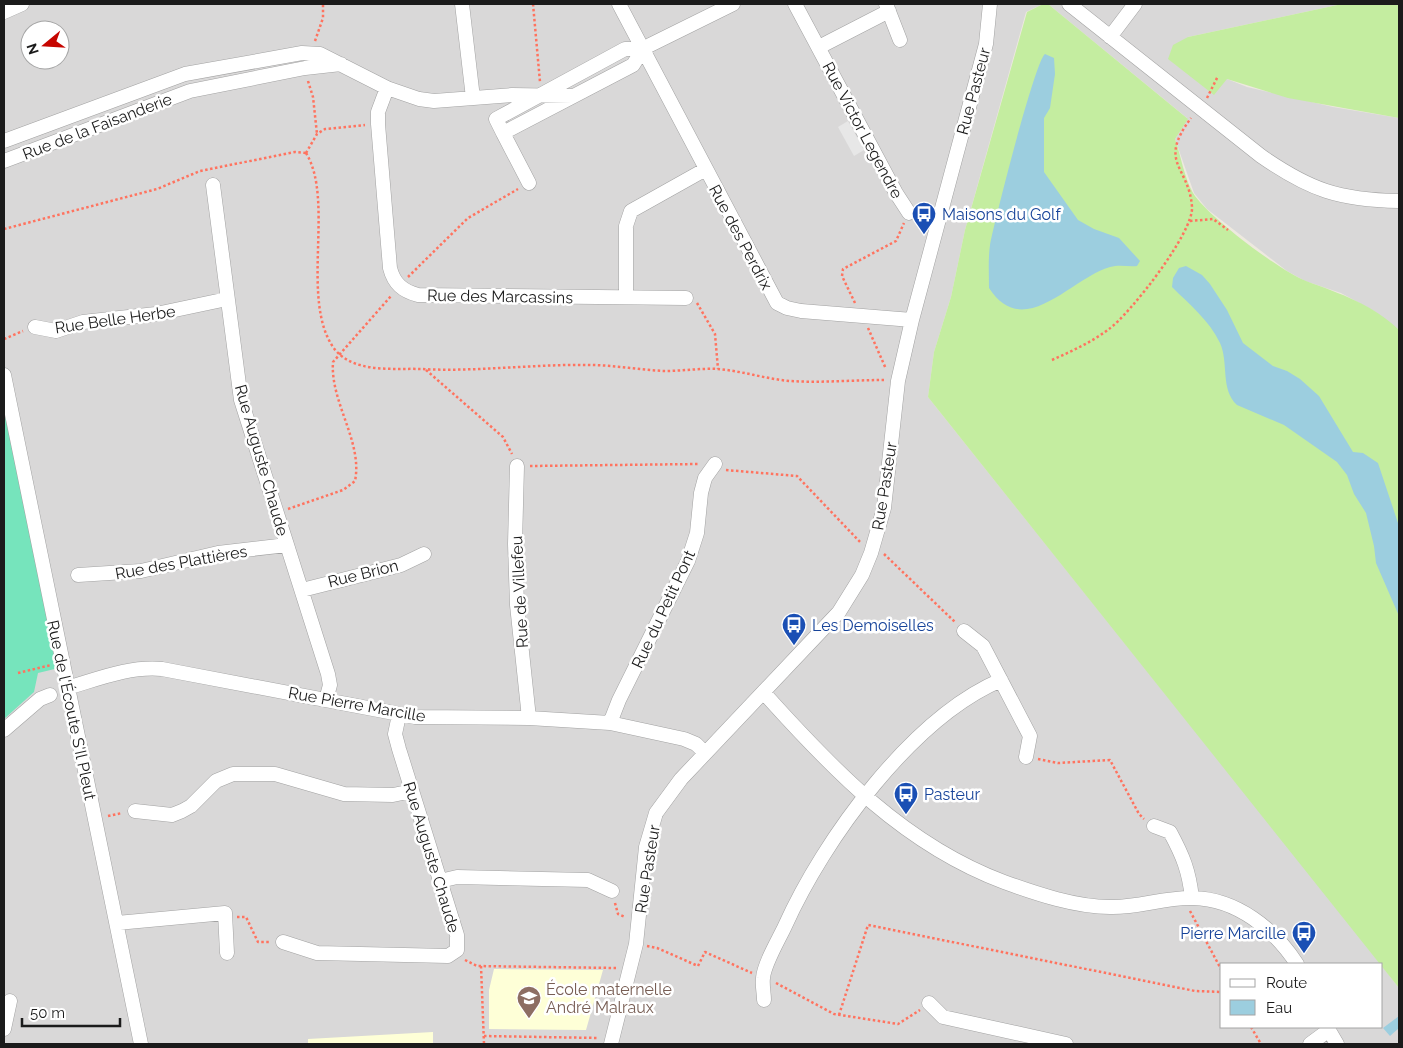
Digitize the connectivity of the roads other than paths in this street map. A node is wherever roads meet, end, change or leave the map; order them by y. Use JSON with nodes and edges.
{"nodes":[{"id":1,"x":22,"y":4,"type":"edge"},
{"id":2,"x":462,"y":4,"type":"edge"},
{"id":3,"x":619,"y":4,"type":"edge"},
{"id":4,"x":733,"y":4,"type":"edge"},
{"id":5,"x":795,"y":4,"type":"edge"},
{"id":6,"x":990,"y":4,"type":"edge"},
{"id":7,"x":1069,"y":4,"type":"edge"},
{"id":8,"x":1135,"y":4,"type":"edge"},
{"id":9,"x":888,"y":7,"type":"edge"},
{"id":10,"x":4,"y":12,"type":"edge"},
{"id":11,"x":1110,"y":37,"type":"junction"},
{"id":12,"x":900,"y":40,"type":"dead end"},
{"id":13,"x":819,"y":47,"type":"junction"},
{"id":14,"x":643,"y":50,"type":"junction"},
{"id":15,"x":341,"y":64,"type":"junction"},
{"id":16,"x":185,"y":74,"type":"junction"},
{"id":17,"x":387,"y":88,"type":"junction"},
{"id":18,"x":190,"y":90,"type":"junction"},
{"id":19,"x":539,"y":96,"type":"junction"},
{"id":20,"x":572,"y":96,"type":"junction"},
{"id":21,"x":473,"y":98,"type":"junction"},
{"id":22,"x":502,"y":133,"type":"junction"},
{"id":23,"x":5,"y":136,"type":"edge"},
{"id":24,"x":9,"y":159,"type":"edge"},
{"id":25,"x":706,"y":169,"type":"junction"},
{"id":26,"x":529,"y":183,"type":"road end"},
{"id":27,"x":213,"y":185,"type":"dead end"},
{"id":28,"x":1399,"y":201,"type":"edge"},
{"id":29,"x":909,"y":213,"type":"road end"},
{"id":30,"x":626,"y":297,"type":"junction"},
{"id":31,"x":686,"y":298,"type":"road end"},
{"id":32,"x":227,"y":299,"type":"junction"},
{"id":33,"x":912,"y":320,"type":"junction"},
{"id":34,"x":35,"y":327,"type":"road end"},
{"id":35,"x":4,"y":375,"type":"edge"},
{"id":36,"x":715,"y":464,"type":"road end"},
{"id":37,"x":517,"y":466,"type":"road end"},
{"id":38,"x":287,"y":545,"type":"junction"},
{"id":39,"x":424,"y":554,"type":"dead end"},
{"id":40,"x":78,"y":575,"type":"dead end"},
{"id":41,"x":302,"y":590,"type":"junction"},
{"id":42,"x":964,"y":632,"type":"road end"},
{"id":43,"x":1001,"y":680,"type":"junction"},
{"id":44,"x":67,"y":688,"type":"junction"},
{"id":45,"x":764,"y":693,"type":"junction"},
{"id":46,"x":50,"y":695,"type":"dead end"},
{"id":47,"x":326,"y":700,"type":"junction"},
{"id":48,"x":398,"y":715,"type":"junction"},
{"id":49,"x":529,"y":718,"type":"junction"},
{"id":50,"x":610,"y":723,"type":"junction"},
{"id":51,"x":4,"y":730,"type":"edge"},
{"id":52,"x":705,"y":753,"type":"junction"},
{"id":53,"x":1026,"y":757,"type":"road end"},
{"id":54,"x":412,"y":792,"type":"junction"},
{"id":55,"x":866,"y":798,"type":"junction"},
{"id":56,"x":135,"y":810,"type":"road end"},
{"id":57,"x":1154,"y":826,"type":"road end"},
{"id":58,"x":440,"y":881,"type":"junction"},
{"id":59,"x":612,"y":890,"type":"road end"},
{"id":60,"x":1188,"y":898,"type":"junction"},
{"id":61,"x":117,"y":923,"type":"junction"},
{"id":62,"x":283,"y":942,"type":"road end"},
{"id":63,"x":227,"y":953,"type":"dead end"},
{"id":64,"x":1296,"y":963,"type":"edge"},
{"id":65,"x":764,"y":1000,"type":"dead end"},
{"id":66,"x":10,"y":1001,"type":"dead end"},
{"id":67,"x":929,"y":1003,"type":"road end"},
{"id":68,"x":1328,"y":1028,"type":"edge"},
{"id":69,"x":4,"y":1029,"type":"edge"},
{"id":70,"x":612,"y":1041,"type":"edge"},
{"id":71,"x":141,"y":1044,"type":"edge"},
{"id":72,"x":1066,"y":1044,"type":"edge"},
{"id":73,"x":1310,"y":1044,"type":"edge"},
{"id":74,"x":1337,"y":1044,"type":"edge"}],
"edges":[{"from":1,"to":10,"type":"street"},
{"from":2,"to":21,"type":"street"},
{"from":3,"to":14,"type":"street","name":"Rue des Perdrix"},
{"from":4,"to":14,"type":"street","name":"Rue de la Faisanderie"},
{"from":5,"to":13,"type":"street","name":"Rue Victor Legendre"},
{"from":6,"to":33,"type":"street","name":"Rue Pasteur"},
{"from":7,"to":11,"type":"street"},
{"from":8,"to":11,"type":"street"},
{"from":9,"to":12,"type":"street","name":"Rue Victor Legendre"},
{"from":9,"to":13,"type":"street","name":"Rue Victor Legendre"},
{"from":11,"to":28,"type":"street"},
{"from":13,"to":29,"type":"street","name":"Rue Victor Legendre"},
{"from":14,"to":19,"type":"street","name":"Rue de la Faisanderie"},
{"from":14,"to":20,"type":"street","name":"Rue de la Faisanderie"},
{"from":14,"to":25,"type":"street","name":"Rue des Perdrix"},
{"from":15,"to":16,"type":"street","name":"Rue de la Faisanderie"},
{"from":15,"to":17,"type":"street","name":"Rue de la Faisanderie"},
{"from":15,"to":18,"type":"street","name":"Rue de la Faisanderie"},
{"from":16,"to":18,"type":"street","name":"Rue de la Faisanderie"},
{"from":16,"to":23,"type":"street","name":"Rue de la Faisanderie"},
{"from":17,"to":21,"type":"street","name":"Rue de la Faisanderie"},
{"from":17,"to":30,"type":"street","name":"Rue des Marcassins"},
{"from":18,"to":24,"type":"street","name":"Rue de la Faisanderie"},
{"from":19,"to":20,"type":"street","name":"Rue de la Faisanderie"},
{"from":19,"to":21,"type":"street","name":"Rue de la Faisanderie"},
{"from":19,"to":22,"type":"street","name":"Rue de la Faisanderie"},
{"from":20,"to":22,"type":"street","name":"Rue de la Faisanderie"},
{"from":22,"to":26,"type":"street"},
{"from":23,"to":24,"type":"street"},
{"from":25,"to":30,"type":"street"},
{"from":25,"to":33,"type":"street","name":"Rue des Perdrix"},
{"from":27,"to":32,"type":"street","name":"Rue Auguste Chaude"},
{"from":30,"to":31,"type":"street","name":"Rue des Marcassins"},
{"from":32,"to":34,"type":"street","name":"Rue Belle Herbe"},
{"from":32,"to":38,"type":"street","name":"Rue Auguste Chaude"},
{"from":33,"to":45,"type":"street","name":"Rue Pasteur"},
{"from":35,"to":44,"type":"street","name":"Rue de l'Écoute S'Il Pleut"},
{"from":36,"to":50,"type":"street","name":"Rue du Petit Pont"},
{"from":37,"to":49,"type":"street","name":"Rue de Villefeu"},
{"from":38,"to":40,"type":"street","name":"Rue des Plattières"},
{"from":38,"to":41,"type":"street","name":"Rue Auguste Chaude"},
{"from":39,"to":41,"type":"street","name":"Rue Brion"},
{"from":41,"to":47,"type":"street","name":"Rue Auguste Chaude"},
{"from":42,"to":43,"type":"street"},
{"from":43,"to":53,"type":"street"},
{"from":43,"to":55,"type":"street"},
{"from":44,"to":47,"type":"street","name":"Rue Pierre Marcille"},
{"from":44,"to":61,"type":"street","name":"Rue de l'Écoute S'Il Pleut"},
{"from":45,"to":52,"type":"street","name":"Rue Pasteur"},
{"from":45,"to":55,"type":"street"},
{"from":46,"to":51,"type":"street"},
{"from":47,"to":48,"type":"street","name":"Rue Pierre Marcille"},
{"from":48,"to":49,"type":"street","name":"Rue Pierre Marcille"},
{"from":48,"to":54,"type":"street","name":"Rue Auguste Chaude"},
{"from":49,"to":50,"type":"street","name":"Rue Pierre Marcille"},
{"from":50,"to":52,"type":"street","name":"Rue Pierre Marcille"},
{"from":52,"to":70,"type":"street","name":"Rue Pasteur"},
{"from":54,"to":56,"type":"street"},
{"from":54,"to":58,"type":"street","name":"Rue Auguste Chaude"},
{"from":55,"to":60,"type":"street"},
{"from":55,"to":65,"type":"street"},
{"from":57,"to":60,"type":"street"},
{"from":58,"to":59,"type":"street"},
{"from":58,"to":62,"type":"street","name":"Rue Auguste Chaude"},
{"from":60,"to":64,"type":"street"},
{"from":61,"to":63,"type":"street"},
{"from":61,"to":71,"type":"street","name":"Rue de l'Écoute S'Il Pleut"},
{"from":66,"to":69,"type":"street"},
{"from":67,"to":72,"type":"street"},
{"from":68,"to":73,"type":"street"},
{"from":68,"to":74,"type":"street"}]}
